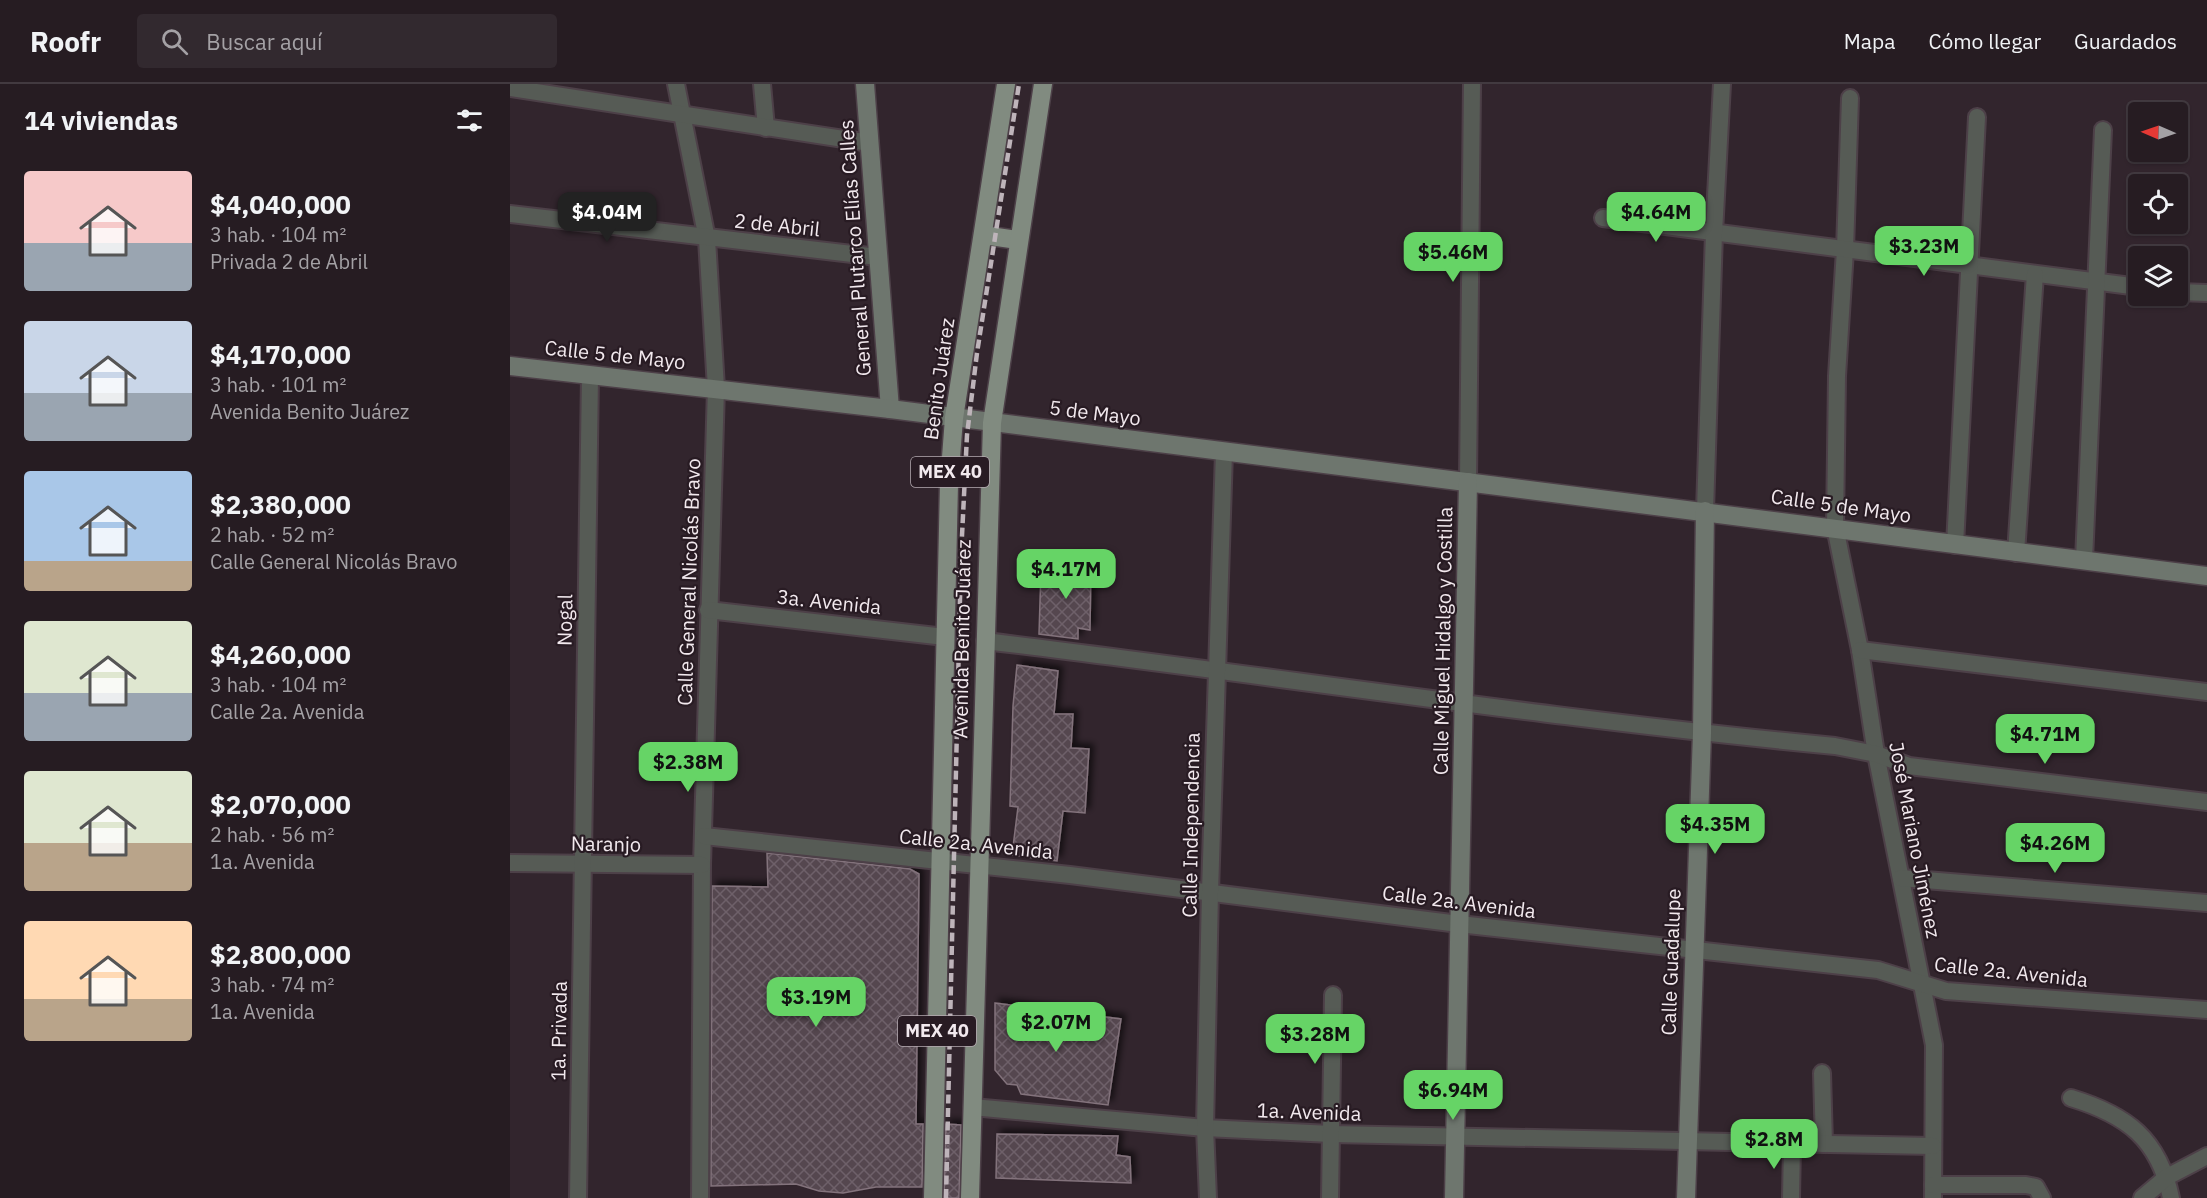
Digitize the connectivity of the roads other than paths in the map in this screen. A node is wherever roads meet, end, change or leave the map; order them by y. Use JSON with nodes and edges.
{"nodes":[{"id":1,"x":675,"y":84,"type":"edge"},
{"id":2,"x":762,"y":84,"type":"edge"},
{"id":3,"x":865,"y":84,"type":"edge"},
{"id":4,"x":1006,"y":84,"type":"edge"},
{"id":5,"x":1043,"y":84,"type":"edge"},
{"id":6,"x":1472,"y":84,"type":"edge"},
{"id":7,"x":1722,"y":84,"type":"edge"},
{"id":8,"x":510,"y":88,"type":"edge"},
{"id":9,"x":569,"y":90,"type":"edge"},
{"id":10,"x":1850,"y":98,"type":"dead end"},
{"id":11,"x":682,"y":114,"type":"junction"},
{"id":12,"x":1977,"y":117,"type":"dead end"},
{"id":13,"x":766,"y":128,"type":"junction"},
{"id":14,"x":2103,"y":130,"type":"dead end"},
{"id":15,"x":870,"y":143,"type":"junction"},
{"id":16,"x":510,"y":214,"type":"edge"},
{"id":17,"x":1603,"y":218,"type":"dead end"},
{"id":18,"x":1714,"y":233,"type":"junction"},
{"id":19,"x":983,"y":235,"type":"junction"},
{"id":20,"x":707,"y":239,"type":"junction"},
{"id":21,"x":1018,"y":240,"type":"junction"},
{"id":22,"x":1845,"y":250,"type":"junction"},
{"id":23,"x":878,"y":257,"type":"junction"},
{"id":24,"x":1970,"y":266,"type":"junction"},
{"id":25,"x":2035,"y":274,"type":"junction"},
{"id":26,"x":2098,"y":281,"type":"junction"},
{"id":27,"x":2128,"y":285,"type":"edge"},
{"id":28,"x":2188,"y":292,"type":"edge"},
{"id":29,"x":2207,"y":293,"type":"edge"},
{"id":30,"x":510,"y":366,"type":"edge"},
{"id":31,"x":590,"y":376,"type":"junction"},
{"id":32,"x":716,"y":388,"type":"junction"},
{"id":33,"x":890,"y":409,"type":"junction"},
{"id":34,"x":954,"y":417,"type":"junction"},
{"id":35,"x":992,"y":423,"type":"junction"},
{"id":36,"x":1224,"y":452,"type":"junction"},
{"id":37,"x":1468,"y":482,"type":"junction"},
{"id":38,"x":1705,"y":511,"type":"junction"},
{"id":39,"x":1835,"y":527,"type":"junction"},
{"id":40,"x":1955,"y":545,"type":"junction"},
{"id":41,"x":2016,"y":553,"type":"junction"},
{"id":42,"x":2084,"y":560,"type":"junction"},
{"id":43,"x":2207,"y":576,"type":"edge"},
{"id":44,"x":708,"y":610,"type":"junction"},
{"id":45,"x":945,"y":637,"type":"junction"},
{"id":46,"x":985,"y":641,"type":"junction"},
{"id":47,"x":1860,"y":650,"type":"junction"},
{"id":48,"x":1216,"y":669,"type":"junction"},
{"id":49,"x":2207,"y":692,"type":"edge"},
{"id":50,"x":1462,"y":705,"type":"junction"},
{"id":51,"x":1702,"y":733,"type":"junction"},
{"id":52,"x":1876,"y":754,"type":"junction"},
{"id":53,"x":2207,"y":802,"type":"edge"},
{"id":54,"x":704,"y":836,"type":"junction"},
{"id":55,"x":510,"y":863,"type":"edge"},
{"id":56,"x":941,"y":863,"type":"junction"},
{"id":57,"x":584,"y":865,"type":"junction"},
{"id":58,"x":702,"y":865,"type":"junction"},
{"id":59,"x":980,"y":867,"type":"junction"},
{"id":60,"x":1900,"y":878,"type":"junction"},
{"id":61,"x":1210,"y":892,"type":"junction"},
{"id":62,"x":2207,"y":903,"type":"edge"},
{"id":63,"x":1459,"y":924,"type":"junction"},
{"id":64,"x":1693,"y":951,"type":"junction"},
{"id":65,"x":1921,"y":985,"type":"junction"},
{"id":66,"x":1333,"y":996,"type":"dead end"},
{"id":67,"x":2207,"y":1010,"type":"edge"},
{"id":68,"x":1822,"y":1073,"type":"dead end"},
{"id":69,"x":2071,"y":1098,"type":"dead end"},
{"id":70,"x":972,"y":1107,"type":"junction"},
{"id":71,"x":1205,"y":1128,"type":"junction"},
{"id":72,"x":1331,"y":1134,"type":"junction"},
{"id":73,"x":1455,"y":1138,"type":"junction"},
{"id":74,"x":1687,"y":1140,"type":"junction"},
{"id":75,"x":1792,"y":1144,"type":"junction"},
{"id":76,"x":1824,"y":1144,"type":"junction"},
{"id":77,"x":1933,"y":1146,"type":"junction"},
{"id":78,"x":2207,"y":1156,"type":"edge"},
{"id":79,"x":2167,"y":1177,"type":"junction"},
{"id":80,"x":1933,"y":1191,"type":"edge"},
{"id":81,"x":2039,"y":1193,"type":"edge"},
{"id":82,"x":578,"y":1198,"type":"edge"},
{"id":83,"x":700,"y":1198,"type":"edge"},
{"id":84,"x":933,"y":1198,"type":"edge"},
{"id":85,"x":970,"y":1198,"type":"edge"},
{"id":86,"x":1208,"y":1198,"type":"edge"},
{"id":87,"x":1330,"y":1198,"type":"edge"},
{"id":88,"x":1454,"y":1198,"type":"edge"},
{"id":89,"x":1686,"y":1198,"type":"edge"},
{"id":90,"x":1791,"y":1198,"type":"edge"},
{"id":91,"x":2142,"y":1198,"type":"edge"},
{"id":92,"x":2171,"y":1198,"type":"edge"}],
"edges":[{"from":1,"to":11,"type":"street","name":"Calle General Nicolás Bravo"},
{"from":2,"to":13,"type":"street"},
{"from":3,"to":15,"type":"street","name":"General Plutarco Elías Calles"},
{"from":4,"to":19,"type":"main road","name":"Benito Juárez","number":"MEX 40"},
{"from":5,"to":21,"type":"main road","name":"Avenida Benito Juárez","number":"MEX 40"},
{"from":6,"to":37,"type":"street","name":"Calle Miguel Hidalgo y Costilla"},
{"from":7,"to":18,"type":"street"},
{"from":8,"to":9,"type":"street"},
{"from":9,"to":11,"type":"street"},
{"from":10,"to":22,"type":"street","name":"José Mariano Jiménez"},
{"from":11,"to":13,"type":"street"},
{"from":11,"to":20,"type":"street","name":"Calle General Nicolás Bravo"},
{"from":12,"to":24,"type":"street"},
{"from":13,"to":15,"type":"street"},
{"from":14,"to":26,"type":"street"},
{"from":15,"to":23,"type":"street","name":"General Plutarco Elías Calles"},
{"from":16,"to":20,"type":"street","name":"2 de Abril"},
{"from":17,"to":18,"type":"street"},
{"from":18,"to":22,"type":"street"},
{"from":18,"to":38,"type":"street"},
{"from":19,"to":21,"type":"main road"},
{"from":19,"to":34,"type":"main road","name":"Benito Juárez","number":"MEX 40"},
{"from":20,"to":23,"type":"street","name":"2 de Abril"},
{"from":20,"to":32,"type":"street","name":"Calle General Nicolás Bravo"},
{"from":21,"to":35,"type":"main road","name":"Avenida Benito Juárez","number":"MEX 40"},
{"from":22,"to":24,"type":"street"},
{"from":22,"to":39,"type":"street","name":"José Mariano Jiménez"},
{"from":23,"to":33,"type":"street","name":"General Plutarco Elías Calles"},
{"from":24,"to":25,"type":"street"},
{"from":24,"to":40,"type":"street"},
{"from":25,"to":26,"type":"street"},
{"from":25,"to":41,"type":"street"},
{"from":26,"to":27,"type":"street"},
{"from":26,"to":42,"type":"street"},
{"from":28,"to":29,"type":"street"},
{"from":30,"to":31,"type":"street","name":"Calle 5 de Mayo"},
{"from":31,"to":32,"type":"street","name":"Calle 5 de Mayo"},
{"from":31,"to":57,"type":"street","name":"Nogal"},
{"from":32,"to":33,"type":"street","name":"5 de Mayo"},
{"from":32,"to":44,"type":"street","name":"Calle General Nicolás Bravo"},
{"from":33,"to":34,"type":"street","name":"5 de Mayo"},
{"from":34,"to":35,"type":"street","name":"5 de Mayo"},
{"from":34,"to":45,"type":"main road","name":"Benito Juárez","number":"MEX 40"},
{"from":35,"to":36,"type":"street","name":"5 de Mayo"},
{"from":35,"to":46,"type":"main road","name":"Avenida Benito Juárez","number":"MEX 40"},
{"from":36,"to":37,"type":"street","name":"5 de Mayo"},
{"from":36,"to":48,"type":"street","name":"Calle Independencia"},
{"from":37,"to":38,"type":"street","name":"Calle 5 de Mayo"},
{"from":37,"to":50,"type":"street","name":"Calle Miguel Hidalgo y Costilla"},
{"from":38,"to":39,"type":"street","name":"Calle 5 de Mayo"},
{"from":38,"to":51,"type":"street","name":"Calle Guadalupe"},
{"from":39,"to":40,"type":"street","name":"Calle 5 de Mayo"},
{"from":39,"to":47,"type":"street","name":"José Mariano Jiménez"},
{"from":40,"to":41,"type":"street","name":"Calle 5 de Mayo"},
{"from":41,"to":42,"type":"street","name":"Calle 5 de Mayo"},
{"from":42,"to":43,"type":"street","name":"Calle 5 de Mayo"},
{"from":44,"to":45,"type":"street","name":"3a. Avenida"},
{"from":44,"to":54,"type":"street","name":"Calle General Nicolás Bravo"},
{"from":45,"to":56,"type":"main road","name":"Benito Juárez","number":"MEX 40"},
{"from":46,"to":48,"type":"street"},
{"from":46,"to":59,"type":"main road","name":"Avenida Benito Juárez","number":"MEX 40"},
{"from":47,"to":49,"type":"street"},
{"from":47,"to":52,"type":"street","name":"José Mariano Jiménez"},
{"from":48,"to":50,"type":"street"},
{"from":48,"to":61,"type":"street","name":"Calle Independencia"},
{"from":50,"to":51,"type":"street"},
{"from":50,"to":63,"type":"street","name":"Calle Miguel Hidalgo y Costilla"},
{"from":51,"to":52,"type":"street"},
{"from":51,"to":64,"type":"street","name":"Calle Guadalupe"},
{"from":52,"to":53,"type":"street"},
{"from":52,"to":60,"type":"street","name":"José Mariano Jiménez"},
{"from":54,"to":56,"type":"street","name":"Calle 2a. Avenida"},
{"from":54,"to":58,"type":"street","name":"Calle General Nicolás Bravo"},
{"from":55,"to":57,"type":"street","name":"Naranjo"},
{"from":56,"to":59,"type":"street","name":"Calle 2a. Avenida"},
{"from":56,"to":84,"type":"main road","number":"MEX 40"},
{"from":57,"to":58,"type":"street","name":"Naranjo"},
{"from":57,"to":82,"type":"street","name":"1a. Privada"},
{"from":58,"to":83,"type":"street","name":"Calle General Nicolás Bravo"},
{"from":59,"to":61,"type":"street","name":"Calle 2a. Avenida"},
{"from":59,"to":70,"type":"main road","name":"Avenida Benito Juárez","number":"MEX 40"},
{"from":60,"to":62,"type":"street"},
{"from":60,"to":65,"type":"street","name":"José Mariano Jiménez"},
{"from":61,"to":63,"type":"street","name":"Calle 2a. Avenida"},
{"from":61,"to":71,"type":"street","name":"Calle Independencia"},
{"from":63,"to":64,"type":"street","name":"Calle 2a. Avenida"},
{"from":63,"to":73,"type":"street","name":"Calle Miguel Hidalgo y Costilla"},
{"from":64,"to":65,"type":"street","name":"Calle 2a. Avenida"},
{"from":64,"to":74,"type":"street","name":"Calle Guadalupe"},
{"from":65,"to":67,"type":"street","name":"Calle 2a. Avenida"},
{"from":65,"to":77,"type":"street","name":"José Mariano Jiménez"},
{"from":66,"to":72,"type":"street"},
{"from":68,"to":76,"type":"street"},
{"from":69,"to":79,"type":"street"},
{"from":70,"to":71,"type":"street","name":"1a. Avenida"},
{"from":70,"to":85,"type":"main road","name":"Avenida Benito Juárez","number":"MEX 40"},
{"from":71,"to":72,"type":"street","name":"1a. Avenida"},
{"from":71,"to":86,"type":"street","name":"Calle Independencia"},
{"from":72,"to":73,"type":"street","name":"1a. Avenida"},
{"from":72,"to":87,"type":"street"},
{"from":73,"to":74,"type":"street","name":"1a. Avenida"},
{"from":73,"to":88,"type":"street","name":"Calle Miguel Hidalgo y Costilla"},
{"from":74,"to":75,"type":"street","name":"1a. Avenida"},
{"from":74,"to":89,"type":"street","name":"Calle Guadalupe"},
{"from":75,"to":76,"type":"street","name":"1a. Avenida"},
{"from":75,"to":90,"type":"street"},
{"from":76,"to":77,"type":"street","name":"1a. Avenida"},
{"from":77,"to":80,"type":"street","name":"José Mariano Jiménez"},
{"from":78,"to":79,"type":"street"},
{"from":79,"to":91,"type":"street"},
{"from":79,"to":92,"type":"street"},
{"from":80,"to":81,"type":"street"}]}
